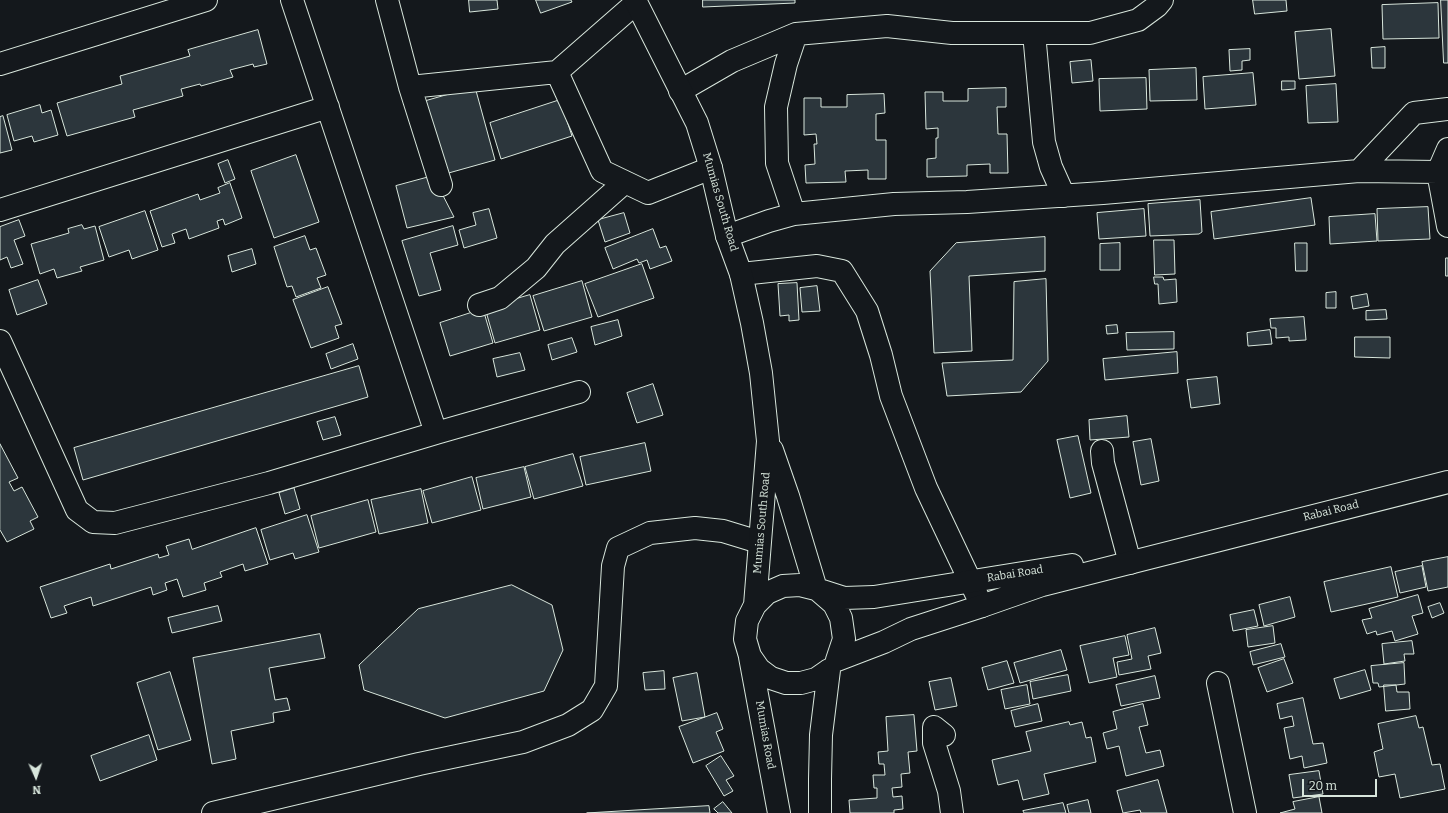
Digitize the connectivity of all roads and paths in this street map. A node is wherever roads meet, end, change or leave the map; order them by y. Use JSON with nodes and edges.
{"nodes":[{"id":1,"x":206,"y":0,"type":"edge"},
{"id":2,"x":292,"y":0,"type":"edge"},
{"id":3,"x":386,"y":0,"type":"edge"},
{"id":4,"x":1162,"y":0,"type":"edge"},
{"id":5,"x":635,"y":1,"type":"edge"},
{"id":6,"x":1034,"y":33,"type":"junction"},
{"id":7,"x":796,"y":34,"type":"junction"},
{"id":8,"x":0,"y":64,"type":"edge"},
{"id":9,"x":557,"y":72,"type":"junction"},
{"id":10,"x":410,"y":87,"type":"junction"},
{"id":11,"x":680,"y":91,"type":"junction"},
{"id":12,"x":328,"y":107,"type":"junction"},
{"id":13,"x":1448,"y":109,"type":"edge"},
{"id":14,"x":1448,"y":149,"type":"edge"},
{"id":15,"x":711,"y":168,"type":"junction"},
{"id":16,"x":1359,"y":171,"type":"junction"},
{"id":17,"x":1438,"y":172,"type":"junction"},
{"id":18,"x":625,"y":182,"type":"junction"},
{"id":19,"x":441,"y":185,"type":"dead end"},
{"id":20,"x":1064,"y":196,"type":"junction"},
{"id":21,"x":0,"y":210,"type":"edge"},
{"id":22,"x":794,"y":214,"type":"junction"},
{"id":23,"x":1448,"y":226,"type":"edge"},
{"id":24,"x":727,"y":236,"type":"junction"},
{"id":25,"x":741,"y":274,"type":"junction"},
{"id":26,"x":480,"y":305,"type":"dead end"},
{"id":27,"x":0,"y":340,"type":"edge"},
{"id":28,"x":578,"y":392,"type":"dead end"},
{"id":29,"x":436,"y":433,"type":"junction"},
{"id":30,"x":768,"y":441,"type":"junction"},
{"id":31,"x":1102,"y":451,"type":"dead end"},
{"id":32,"x":1448,"y":482,"type":"edge"},
{"id":33,"x":759,"y":542,"type":"junction"},
{"id":34,"x":1129,"y":559,"type":"junction"},
{"id":35,"x":970,"y":581,"type":"junction"},
{"id":36,"x":816,"y":589,"type":"junction"},
{"id":37,"x":755,"y":605,"type":"junction"},
{"id":38,"x":982,"y":606,"type":"junction"},
{"id":39,"x":750,"y":656,"type":"junction"},
{"id":40,"x":833,"y":665,"type":"junction"},
{"id":41,"x":1218,"y":683,"type":"dead end"},
{"id":42,"x":944,"y":735,"type":"dead end"},
{"id":43,"x":213,"y":813,"type":"edge"},
{"id":44,"x":779,"y":813,"type":"edge"},
{"id":45,"x":820,"y":813,"type":"edge"},
{"id":46,"x":952,"y":813,"type":"edge"},
{"id":47,"x":1245,"y":813,"type":"edge"}],
"edges":[{"from":1,"to":8,"type":"street"},
{"from":2,"to":12,"type":"street"},
{"from":3,"to":10,"type":"street"},
{"from":4,"to":6,"type":"street"},
{"from":5,"to":9,"type":"street"},
{"from":5,"to":11,"type":"street","name":"Mumias South Road"},
{"from":6,"to":7,"type":"street"},
{"from":6,"to":20,"type":"street"},
{"from":7,"to":11,"type":"street"},
{"from":7,"to":22,"type":"street"},
{"from":9,"to":10,"type":"street"},
{"from":9,"to":18,"type":"street"},
{"from":10,"to":19,"type":"street"},
{"from":11,"to":15,"type":"street","name":"Mumias South Road"},
{"from":12,"to":21,"type":"street"},
{"from":12,"to":29,"type":"street"},
{"from":13,"to":16,"type":"street"},
{"from":14,"to":17,"type":"street"},
{"from":15,"to":18,"type":"street"},
{"from":15,"to":24,"type":"street","name":"Mumias South Road"},
{"from":16,"to":17,"type":"street"},
{"from":16,"to":20,"type":"street"},
{"from":17,"to":23,"type":"street"},
{"from":18,"to":26,"type":"street"},
{"from":20,"to":22,"type":"street"},
{"from":22,"to":24,"type":"street"},
{"from":24,"to":25,"type":"street","name":"Mumias South Road"},
{"from":25,"to":30,"type":"street","name":"Mumias South Road"},
{"from":25,"to":35,"type":"street"},
{"from":27,"to":29,"type":"street"},
{"from":28,"to":29,"type":"street"},
{"from":30,"to":33,"type":"street","name":"Mumias South Road"},
{"from":30,"to":36,"type":"street","name":"Mumias South Road"},
{"from":31,"to":34,"type":"street"},
{"from":32,"to":34,"type":"street","name":"Rabai Road"},
{"from":33,"to":37,"type":"street","name":"Mumias South Road"},
{"from":33,"to":43,"type":"street"},
{"from":34,"to":35,"type":"street","name":"Rabai Road"},
{"from":34,"to":38,"type":"street","name":"Rabai Road"},
{"from":35,"to":36,"type":"street","name":"Rabai Road"},
{"from":35,"to":38,"type":"street"},
{"from":36,"to":37,"type":"street"},
{"from":36,"to":40,"type":"street"},
{"from":37,"to":39,"type":"street"},
{"from":38,"to":40,"type":"street","name":"Rabai Road"},
{"from":39,"to":40,"type":"street"},
{"from":39,"to":44,"type":"street","name":"Mumias Road"},
{"from":40,"to":45,"type":"street"},
{"from":41,"to":47,"type":"street"},
{"from":42,"to":46,"type":"street"}]}
